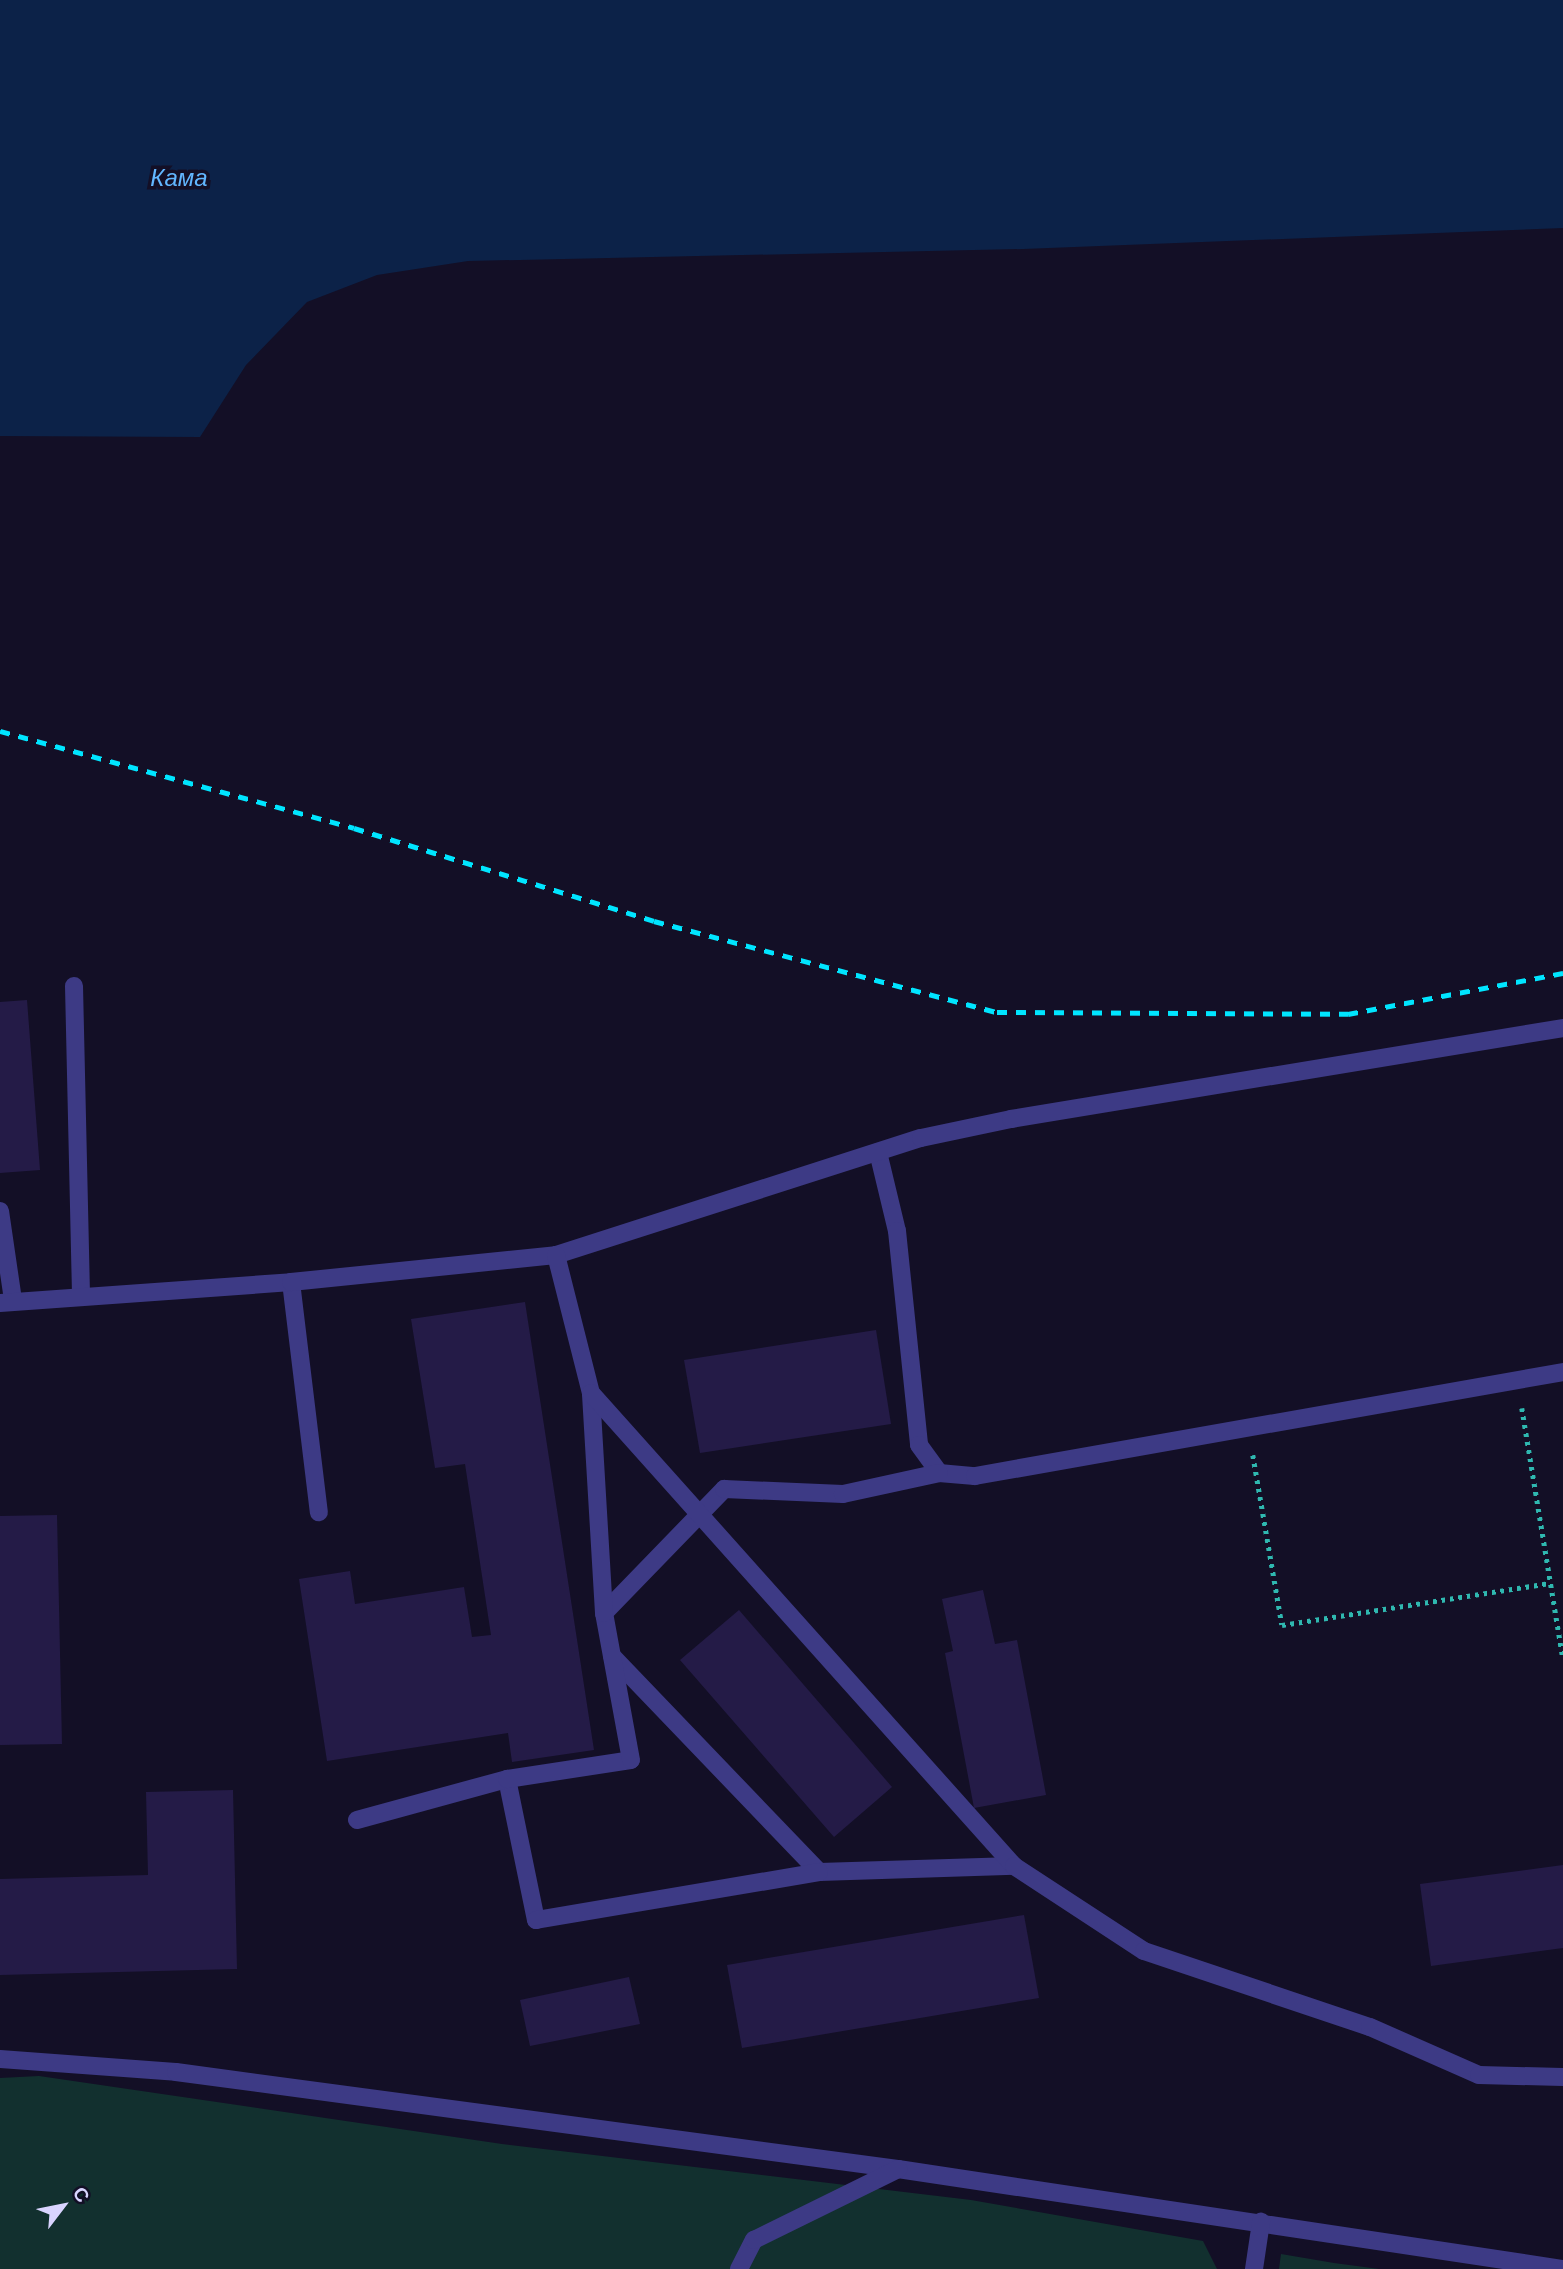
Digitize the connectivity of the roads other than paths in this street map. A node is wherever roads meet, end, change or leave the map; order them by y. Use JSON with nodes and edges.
{"nodes":[{"id":1,"x":74,"y":986,"type":"dead end"},
{"id":2,"x":1563,"y":1028,"type":"edge"},
{"id":3,"x":878,"y":1152,"type":"junction"},
{"id":4,"x":0,"y":1211,"type":"edge"},
{"id":5,"x":556,"y":1255,"type":"junction"},
{"id":6,"x":291,"y":1282,"type":"junction"},
{"id":7,"x":81,"y":1294,"type":"junction"},
{"id":8,"x":6,"y":1301,"type":"edge"},
{"id":9,"x":1563,"y":1372,"type":"edge"},
{"id":10,"x":591,"y":1393,"type":"junction"},
{"id":11,"x":939,"y":1473,"type":"junction"},
{"id":12,"x":319,"y":1511,"type":"dead end"},
{"id":13,"x":698,"y":1517,"type":"junction"},
{"id":14,"x":604,"y":1613,"type":"junction"},
{"id":15,"x":612,"y":1656,"type":"junction"},
{"id":16,"x":507,"y":1779,"type":"junction"},
{"id":17,"x":357,"y":1820,"type":"dead end"},
{"id":18,"x":1014,"y":1866,"type":"junction"},
{"id":19,"x":819,"y":1872,"type":"junction"},
{"id":20,"x":0,"y":2059,"type":"edge"},
{"id":21,"x":1563,"y":2077,"type":"edge"},
{"id":22,"x":898,"y":2169,"type":"junction"},
{"id":23,"x":1261,"y":2222,"type":"junction"},
{"id":24,"x":739,"y":2269,"type":"edge"},
{"id":25,"x":1254,"y":2269,"type":"edge"},
{"id":26,"x":1563,"y":2269,"type":"edge"}],
"edges":[{"from":1,"to":7,"type":"lane"},
{"from":2,"to":3,"type":"lane"},
{"from":3,"to":5,"type":"lane"},
{"from":3,"to":11,"type":"lane"},
{"from":4,"to":8,"type":"lane"},
{"from":5,"to":6,"type":"lane"},
{"from":5,"to":10,"type":"lane"},
{"from":6,"to":7,"type":"lane"},
{"from":6,"to":12,"type":"lane"},
{"from":7,"to":8,"type":"lane"},
{"from":9,"to":11,"type":"lane"},
{"from":10,"to":13,"type":"lane"},
{"from":10,"to":14,"type":"lane"},
{"from":11,"to":13,"type":"lane"},
{"from":13,"to":14,"type":"lane"},
{"from":13,"to":18,"type":"lane"},
{"from":14,"to":15,"type":"lane"},
{"from":15,"to":16,"type":"lane"},
{"from":15,"to":19,"type":"lane"},
{"from":16,"to":17,"type":"lane"},
{"from":16,"to":19,"type":"lane"},
{"from":18,"to":19,"type":"lane"},
{"from":18,"to":21,"type":"lane"},
{"from":20,"to":22,"type":"lane"},
{"from":22,"to":23,"type":"lane"},
{"from":22,"to":24,"type":"lane"},
{"from":23,"to":25,"type":"lane"},
{"from":23,"to":26,"type":"lane"}]}
